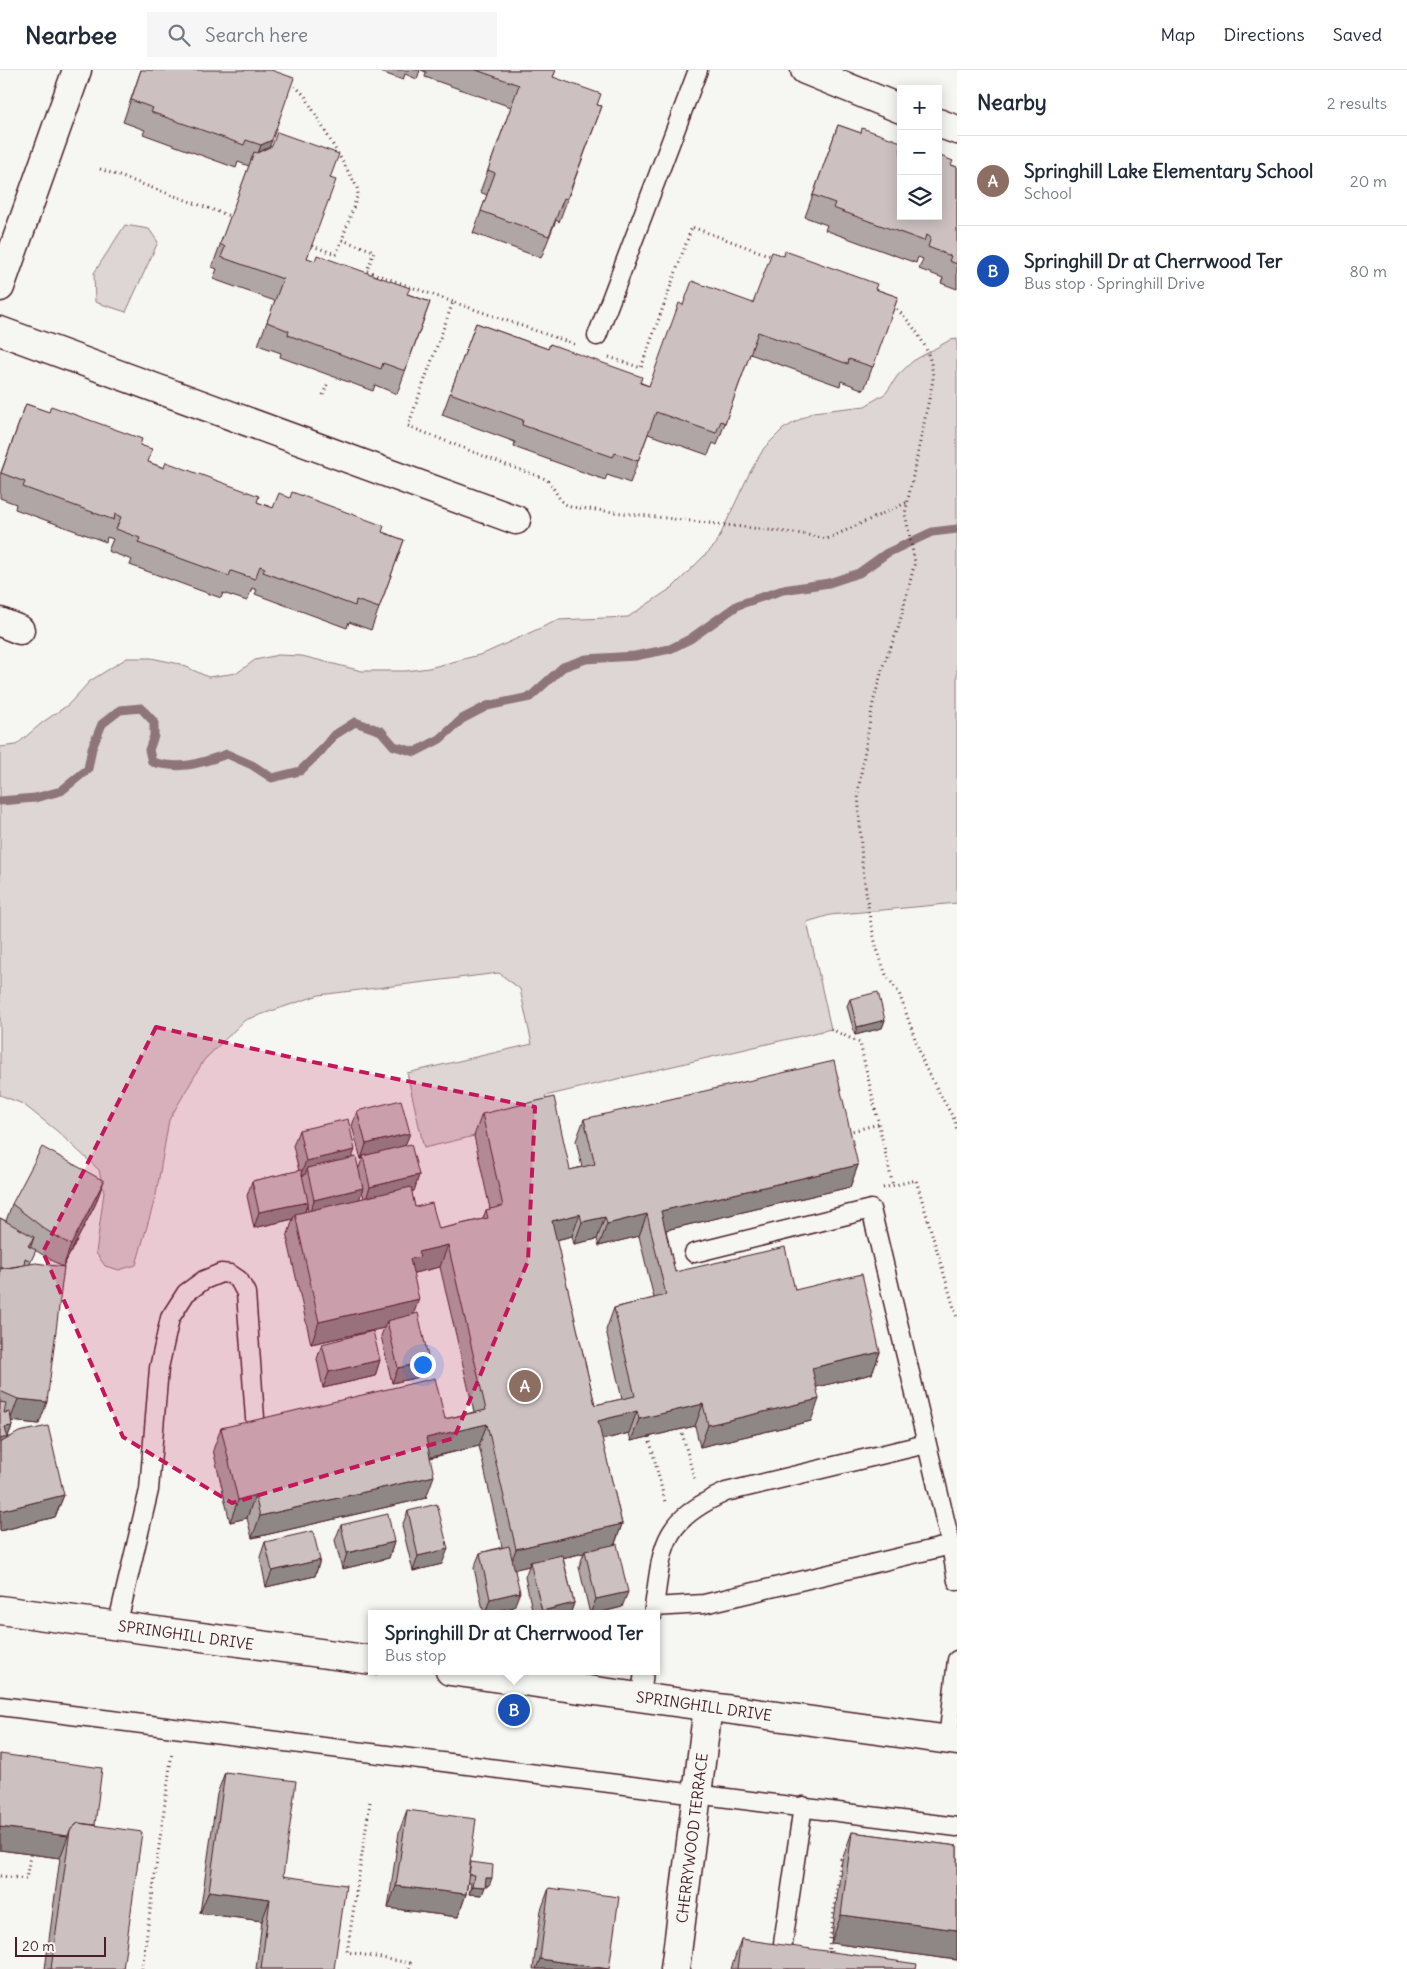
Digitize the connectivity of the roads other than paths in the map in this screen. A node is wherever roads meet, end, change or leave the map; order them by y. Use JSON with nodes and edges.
{"nodes":[{"id":1,"x":77,"y":70,"type":"edge"},
{"id":2,"x":698,"y":70,"type":"edge"},
{"id":3,"x":806,"y":70,"type":"edge"},
{"id":4,"x":897,"y":107,"type":"edge"},
{"id":5,"x":942,"y":124,"type":"edge"},
{"id":6,"x":957,"y":130,"type":"edge"},
{"id":7,"x":0,"y":287,"type":"edge"},
{"id":8,"x":0,"y":331,"type":"edge"},
{"id":9,"x":595,"y":343,"type":"road end"},
{"id":10,"x":516,"y":520,"type":"dead end"},
{"id":11,"x":694,"y":1252,"type":"dead end"},
{"id":12,"x":255,"y":1418,"type":"edge"},
{"id":13,"x":926,"y":1444,"type":"junction"},
{"id":14,"x":951,"y":1545,"type":"junction"},
{"id":15,"x":957,"y":1581,"type":"edge"},
{"id":16,"x":0,"y":1610,"type":"edge"},
{"id":17,"x":654,"y":1610,"type":"edge"},
{"id":18,"x":660,"y":1610,"type":"edge"},
{"id":19,"x":117,"y":1626,"type":"junction"},
{"id":20,"x":368,"y":1659,"type":"edge"},
{"id":21,"x":957,"y":1660,"type":"edge"},
{"id":22,"x":509,"y":1675,"type":"edge"},
{"id":23,"x":642,"y":1684,"type":"edge"},
{"id":24,"x":0,"y":1706,"type":"edge"},
{"id":25,"x":708,"y":1708,"type":"junction"},
{"id":26,"x":953,"y":1740,"type":"edge"},
{"id":27,"x":696,"y":1794,"type":"junction"},
{"id":28,"x":803,"y":1806,"type":"junction"},
{"id":29,"x":957,"y":1827,"type":"edge"},
{"id":30,"x":780,"y":1964,"type":"edge"},
{"id":31,"x":675,"y":1969,"type":"edge"}],
"edges":[{"from":1,"to":7,"type":"street"},
{"from":2,"to":9,"type":"lane"},
{"from":3,"to":4,"type":"street"},
{"from":5,"to":6,"type":"street"},
{"from":8,"to":10,"type":"street"},
{"from":11,"to":13,"type":"lane"},
{"from":12,"to":19,"type":"lane"},
{"from":13,"to":14,"type":"lane"},
{"from":13,"to":17,"type":"lane"},
{"from":14,"to":15,"type":"lane"},
{"from":14,"to":18,"type":"lane"},
{"from":16,"to":19,"type":"street","name":"SPRINGHILL DRIVE"},
{"from":19,"to":20,"type":"street","name":"SPRINGHILL DRIVE"},
{"from":21,"to":26,"type":"lane"},
{"from":22,"to":23,"type":"street","name":"SPRINGHILL DRIVE"},
{"from":23,"to":25,"type":"street","name":"SPRINGHILL DRIVE"},
{"from":24,"to":27,"type":"lane"},
{"from":25,"to":26,"type":"street","name":"SPRINGHILL DRIVE"},
{"from":25,"to":27,"type":"street","name":"CHERRYWOOD TERRACE"},
{"from":27,"to":28,"type":"lane"},
{"from":27,"to":31,"type":"street","name":"CHERRYWOOD TERRACE"},
{"from":28,"to":29,"type":"lane"},
{"from":28,"to":30,"type":"lane"}]}
